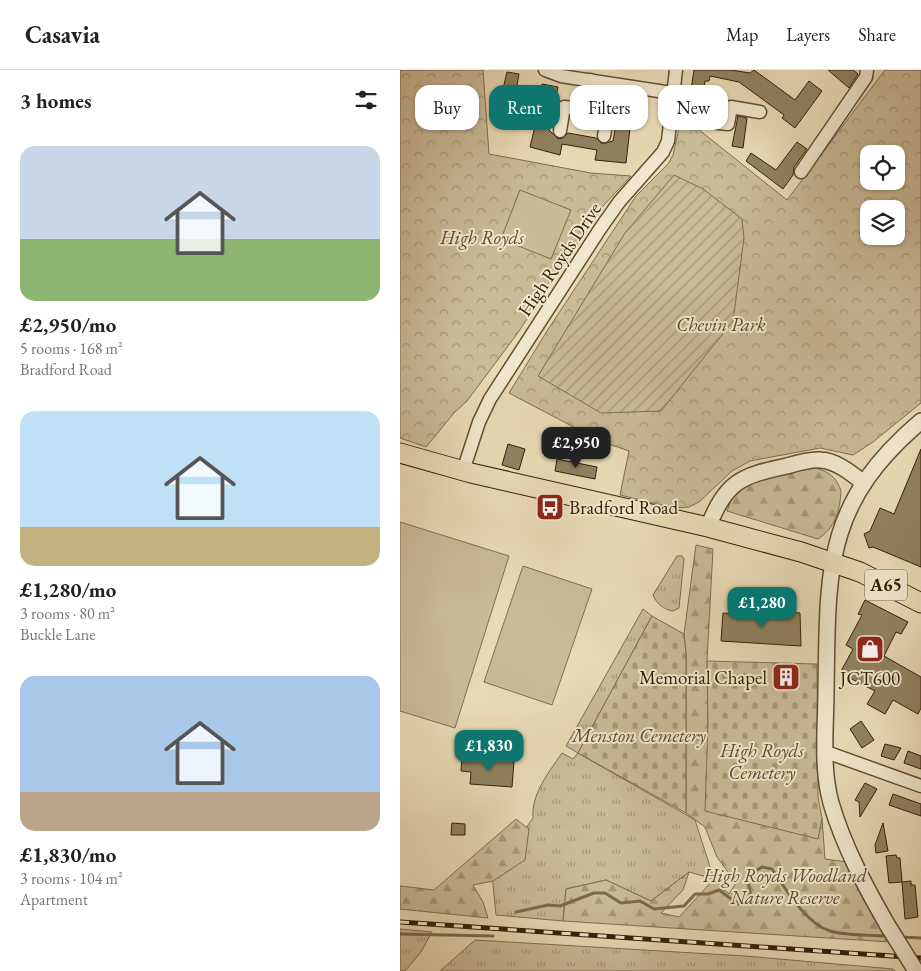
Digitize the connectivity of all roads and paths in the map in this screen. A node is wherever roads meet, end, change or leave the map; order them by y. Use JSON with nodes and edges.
{"nodes":[{"id":1,"x":545,"y":70,"type":"edge"},
{"id":2,"x":676,"y":70,"type":"edge"},
{"id":3,"x":867,"y":70,"type":"edge"},
{"id":4,"x":590,"y":80,"type":"junction"},
{"id":5,"x":589,"y":85,"type":"edge"},
{"id":6,"x":673,"y":85,"type":"edge"},
{"id":7,"x":658,"y":91,"type":"edge"},
{"id":8,"x":570,"y":107,"type":"edge"},
{"id":9,"x":760,"y":112,"type":"dead end"},
{"id":10,"x":728,"y":124,"type":"edge"},
{"id":11,"x":605,"y":130,"type":"edge"},
{"id":12,"x":669,"y":130,"type":"edge"},
{"id":13,"x":560,"y":132,"type":"dead end"},
{"id":14,"x":604,"y":136,"type":"dead end"},
{"id":15,"x":800,"y":172,"type":"dead end"},
{"id":16,"x":921,"y":421,"type":"edge"},
{"id":17,"x":400,"y":453,"type":"edge"},
{"id":18,"x":463,"y":471,"type":"junction"},
{"id":19,"x":864,"y":483,"type":"junction"},
{"id":20,"x":708,"y":527,"type":"junction"},
{"id":21,"x":832,"y":562,"type":"junction"},
{"id":22,"x":921,"y":603,"type":"edge"},
{"id":23,"x":826,"y":752,"type":"junction"},
{"id":24,"x":921,"y":786,"type":"edge"},
{"id":25,"x":916,"y":971,"type":"edge"}],
"edges":[{"from":1,"to":4,"type":"street"},
{"from":2,"to":6,"type":"street","name":"High Royds Drive"},
{"from":3,"to":15,"type":"street"},
{"from":4,"to":5,"type":"street"},
{"from":4,"to":7,"type":"street"},
{"from":8,"to":13,"type":"street"},
{"from":9,"to":10,"type":"street"},
{"from":11,"to":14,"type":"street"},
{"from":12,"to":18,"type":"street","name":"High Royds Drive"},
{"from":16,"to":19,"type":"street"},
{"from":17,"to":18,"type":"main road","number":"A65"},
{"from":18,"to":20,"type":"main road","number":"A65"},
{"from":19,"to":20,"type":"street"},
{"from":19,"to":21,"type":"street"},
{"from":20,"to":21,"type":"main road","number":"A65"},
{"from":21,"to":22,"type":"main road","number":"A65"},
{"from":21,"to":23,"type":"street"},
{"from":23,"to":24,"type":"street"},
{"from":23,"to":25,"type":"street","bridge":true}]}
